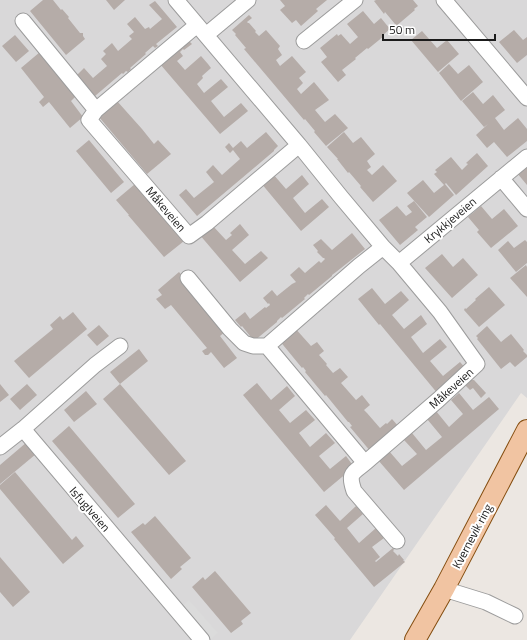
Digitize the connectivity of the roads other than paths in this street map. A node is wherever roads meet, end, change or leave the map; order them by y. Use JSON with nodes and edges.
{"nodes":[{"id":1,"x":176,"y":0,"type":"edge"},
{"id":2,"x":248,"y":0,"type":"edge"},
{"id":3,"x":355,"y":0,"type":"edge"},
{"id":4,"x":444,"y":0,"type":"edge"},
{"id":5,"x":23,"y":21,"type":"dead end"},
{"id":6,"x":202,"y":30,"type":"junction"},
{"id":7,"x":304,"y":41,"type":"dead end"},
{"id":8,"x":522,"y":81,"type":"edge"},
{"id":9,"x":527,"y":98,"type":"edge"},
{"id":10,"x":96,"y":110,"type":"junction"},
{"id":11,"x":299,"y":145,"type":"junction"},
{"id":12,"x":527,"y":157,"type":"edge"},
{"id":13,"x":501,"y":178,"type":"junction"},
{"id":14,"x":527,"y":210,"type":"edge"},
{"id":15,"x":384,"y":247,"type":"junction"},
{"id":16,"x":399,"y":263,"type":"junction"},
{"id":17,"x":188,"y":278,"type":"dead end"},
{"id":18,"x":120,"y":346,"type":"dead end"},
{"id":19,"x":267,"y":346,"type":"junction"},
{"id":20,"x":23,"y":429,"type":"junction"},
{"id":21,"x":527,"y":430,"type":"edge"},
{"id":22,"x":0,"y":448,"type":"edge"},
{"id":23,"x":365,"y":462,"type":"junction"},
{"id":24,"x":397,"y":541,"type":"dead end"},
{"id":25,"x":444,"y":589,"type":"junction"},
{"id":26,"x":515,"y":616,"type":"dead end"},
{"id":27,"x":202,"y":640,"type":"edge"},
{"id":28,"x":415,"y":640,"type":"edge"}],
"edges":[{"from":1,"to":6,"type":"street","name":"Måkeveien"},
{"from":2,"to":6,"type":"street"},
{"from":3,"to":7,"type":"street"},
{"from":4,"to":8,"type":"street"},
{"from":5,"to":10,"type":"street"},
{"from":6,"to":10,"type":"street"},
{"from":6,"to":11,"type":"street","name":"Måkeveien"},
{"from":8,"to":9,"type":"street"},
{"from":10,"to":11,"type":"street","name":"Måkeveien"},
{"from":11,"to":15,"type":"street","name":"Måkeveien"},
{"from":12,"to":13,"type":"street","name":"Krykkjeveien"},
{"from":13,"to":14,"type":"street"},
{"from":13,"to":16,"type":"street","name":"Krykkjeveien"},
{"from":15,"to":16,"type":"street","name":"Måkeveien"},
{"from":15,"to":19,"type":"street"},
{"from":16,"to":23,"type":"street","name":"Måkeveien"},
{"from":17,"to":19,"type":"street"},
{"from":18,"to":20,"type":"street"},
{"from":19,"to":23,"type":"street"},
{"from":20,"to":22,"type":"street"},
{"from":20,"to":27,"type":"street","name":"Isfuglveien"},
{"from":21,"to":25,"type":"main road","name":"Kvernevik ring"},
{"from":23,"to":24,"type":"street","name":"Måkeveien"},
{"from":25,"to":26,"type":"street"},
{"from":25,"to":28,"type":"main road","name":"Kvernevik ring"}]}
